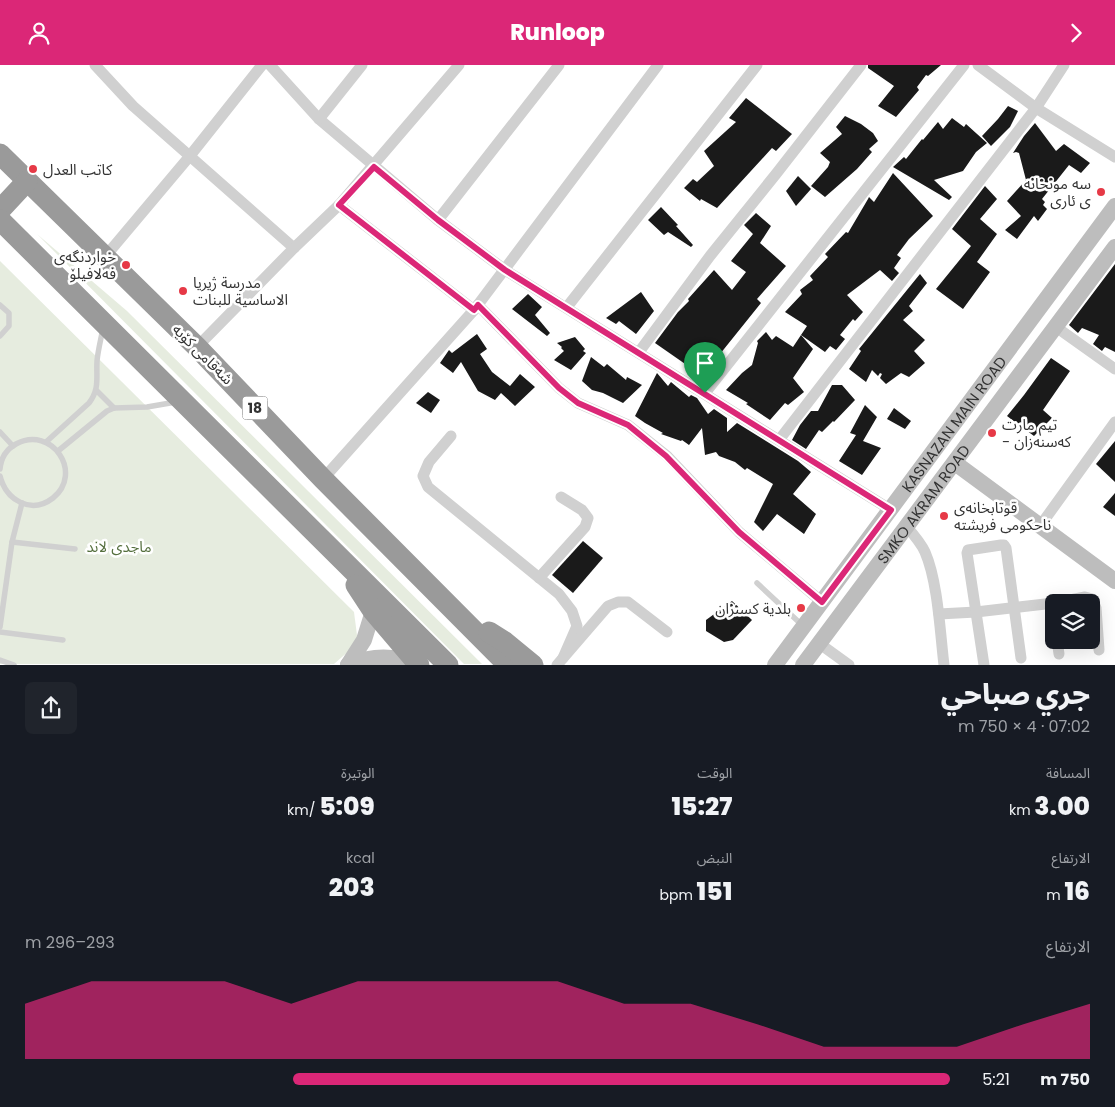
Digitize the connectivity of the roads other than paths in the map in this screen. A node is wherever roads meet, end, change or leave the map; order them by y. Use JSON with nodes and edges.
{"nodes":[{"id":1,"x":95,"y":65,"type":"edge"},
{"id":2,"x":262,"y":65,"type":"edge"},
{"id":3,"x":270,"y":65,"type":"edge"},
{"id":4,"x":362,"y":65,"type":"edge"},
{"id":5,"x":459,"y":65,"type":"edge"},
{"id":6,"x":559,"y":65,"type":"edge"},
{"id":7,"x":658,"y":65,"type":"edge"},
{"id":8,"x":758,"y":65,"type":"edge"},
{"id":9,"x":860,"y":65,"type":"edge"},
{"id":10,"x":964,"y":65,"type":"edge"},
{"id":11,"x":978,"y":65,"type":"edge"},
{"id":12,"x":1064,"y":65,"type":"edge"},
{"id":13,"x":1036,"y":108,"type":"junction"},
{"id":14,"x":319,"y":119,"type":"junction"},
{"id":15,"x":0,"y":154,"type":"edge"},
{"id":16,"x":189,"y":157,"type":"junction"},
{"id":17,"x":1115,"y":157,"type":"edge"},
{"id":18,"x":374,"y":167,"type":"junction"},
{"id":19,"x":27,"y":181,"type":"junction"},
{"id":20,"x":339,"y":205,"type":"junction"},
{"id":21,"x":1115,"y":206,"type":"edge"},
{"id":22,"x":0,"y":210,"type":"edge"},
{"id":23,"x":0,"y":220,"type":"edge"},
{"id":24,"x":438,"y":220,"type":"junction"},
{"id":25,"x":294,"y":248,"type":"junction"},
{"id":26,"x":1113,"y":252,"type":"edge"},
{"id":27,"x":104,"y":258,"type":"junction"},
{"id":28,"x":505,"y":270,"type":"junction"},
{"id":29,"x":0,"y":305,"type":"edge"},
{"id":30,"x":567,"y":307,"type":"junction"},
{"id":31,"x":476,"y":308,"type":"junction"},
{"id":32,"x":104,"y":321,"type":"junction"},
{"id":33,"x":1056,"y":327,"type":"junction"},
{"id":34,"x":0,"y":336,"type":"edge"},
{"id":35,"x":196,"y":347,"type":"junction"},
{"id":36,"x":639,"y":352,"type":"junction"},
{"id":37,"x":1115,"y":369,"type":"edge"},
{"id":38,"x":96,"y":391,"type":"junction"},
{"id":39,"x":705,"y":393,"type":"junction"},
{"id":40,"x":182,"y":401,"type":"junction"},
{"id":41,"x":114,"y":409,"type":"junction"},
{"id":42,"x":1115,"y":422,"type":"edge"},
{"id":43,"x":0,"y":432,"type":"edge"},
{"id":44,"x":451,"y":436,"type":"dead end"},
{"id":45,"x":779,"y":440,"type":"junction"},
{"id":46,"x":46,"y":442,"type":"junction"},
{"id":47,"x":13,"y":445,"type":"junction"},
{"id":48,"x":58,"y":451,"type":"junction"},
{"id":49,"x":1,"y":454,"type":"edge"},
{"id":50,"x":955,"y":463,"type":"junction"},
{"id":51,"x":0,"y":469,"type":"edge"},
{"id":52,"x":0,"y":477,"type":"edge"},
{"id":53,"x":324,"y":479,"type":"junction"},
{"id":54,"x":562,"y":497,"type":"dead end"},
{"id":55,"x":22,"y":503,"type":"junction"},
{"id":56,"x":891,"y":510,"type":"junction"},
{"id":57,"x":1040,"y":526,"type":"junction"},
{"id":58,"x":908,"y":527,"type":"junction"},
{"id":59,"x":12,"y":542,"type":"junction"},
{"id":60,"x":75,"y":549,"type":"dead end"},
{"id":61,"x":334,"y":551,"type":"junction"},
{"id":62,"x":539,"y":578,"type":"junction"},
{"id":63,"x":1115,"y":581,"type":"edge"},
{"id":64,"x":757,"y":583,"type":"dead end"},
{"id":65,"x":822,"y":602,"type":"junction"},
{"id":66,"x":1045,"y":604,"type":"edge"},
{"id":67,"x":1014,"y":608,"type":"junction"},
{"id":68,"x":373,"y":611,"type":"junction"},
{"id":69,"x":454,"y":611,"type":"junction"},
{"id":70,"x":976,"y":613,"type":"junction"},
{"id":71,"x":939,"y":614,"type":"junction"},
{"id":72,"x":804,"y":626,"type":"junction"},
{"id":73,"x":0,"y":627,"type":"edge"},
{"id":74,"x":0,"y":632,"type":"edge"},
{"id":75,"x":667,"y":632,"type":"dead end"},
{"id":76,"x":63,"y":641,"type":"dead end"},
{"id":77,"x":820,"y":643,"type":"junction"},
{"id":78,"x":1058,"y":649,"type":"edge"},
{"id":79,"x":1059,"y":654,"type":"dead end"},
{"id":80,"x":1021,"y":658,"type":"dead end"},
{"id":81,"x":0,"y":660,"type":"edge"},
{"id":82,"x":560,"y":661,"type":"edge"},
{"id":83,"x":14,"y":665,"type":"edge"},
{"id":84,"x":348,"y":665,"type":"edge"},
{"id":85,"x":418,"y":665,"type":"edge"},
{"id":86,"x":448,"y":665,"type":"edge"},
{"id":87,"x":508,"y":665,"type":"edge"},
{"id":88,"x":533,"y":665,"type":"edge"},
{"id":89,"x":775,"y":665,"type":"edge"},
{"id":90,"x":803,"y":665,"type":"edge"},
{"id":91,"x":848,"y":665,"type":"edge"},
{"id":92,"x":944,"y":665,"type":"edge"},
{"id":93,"x":984,"y":665,"type":"edge"}],
"edges":[{"from":1,"to":16,"type":"street"},
{"from":2,"to":16,"type":"street"},
{"from":3,"to":14,"type":"street"},
{"from":4,"to":14,"type":"street"},
{"from":5,"to":18,"type":"street"},
{"from":6,"to":24,"type":"street"},
{"from":7,"to":28,"type":"street"},
{"from":8,"to":30,"type":"street"},
{"from":9,"to":36,"type":"street"},
{"from":10,"to":39,"type":"street"},
{"from":11,"to":13,"type":"street"},
{"from":12,"to":13,"type":"street"},
{"from":13,"to":17,"type":"street"},
{"from":13,"to":45,"type":"street"},
{"from":14,"to":18,"type":"street"},
{"from":15,"to":19,"type":"highway","name":"شەقامی کۆیە","number":"18"},
{"from":16,"to":25,"type":"street"},
{"from":16,"to":27,"type":"street"},
{"from":18,"to":20,"type":"street"},
{"from":18,"to":24,"type":"street"},
{"from":19,"to":22,"type":"highway"},
{"from":19,"to":27,"type":"highway","name":"شەقامی کۆیە","number":"18"},
{"from":20,"to":25,"type":"street"},
{"from":20,"to":31,"type":"street"},
{"from":21,"to":56,"type":"street","name":"KASNAZAN MAIN ROAD"},
{"from":23,"to":32,"type":"highway"},
{"from":24,"to":28,"type":"street"},
{"from":25,"to":35,"type":"street"},
{"from":26,"to":33,"type":"street","name":"SMKO AKRAM ROAD"},
{"from":27,"to":35,"type":"highway","name":"شەقامی کۆیە","number":"18"},
{"from":28,"to":30,"type":"street"},
{"from":28,"to":31,"type":"street"},
{"from":29,"to":34,"type":"lane"},
{"from":30,"to":36,"type":"street"},
{"from":31,"to":53,"type":"street"},
{"from":31,"to":65,"type":"street"},
{"from":32,"to":38,"type":"lane"},
{"from":32,"to":40,"type":"highway"},
{"from":33,"to":37,"type":"street"},
{"from":33,"to":50,"type":"street","name":"SMKO AKRAM ROAD"},
{"from":35,"to":53,"type":"highway","name":"شەقامی کۆیە","number":"18"},
{"from":36,"to":39,"type":"street"},
{"from":38,"to":41,"type":"lane"},
{"from":38,"to":46,"type":"lane"},
{"from":39,"to":45,"type":"street"},
{"from":40,"to":41,"type":"lane"},
{"from":40,"to":61,"type":"highway"},
{"from":41,"to":48,"type":"lane"},
{"from":42,"to":57,"type":"street"},
{"from":43,"to":47,"type":"lane"},
{"from":44,"to":62,"type":"street"},
{"from":45,"to":56,"type":"street"},
{"from":46,"to":47,"type":"lane"},
{"from":46,"to":48,"type":"lane"},
{"from":47,"to":49,"type":"lane"},
{"from":48,"to":55,"type":"lane"},
{"from":49,"to":51,"type":"lane"},
{"from":50,"to":57,"type":"street"},
{"from":50,"to":58,"type":"street","name":"SMKO AKRAM ROAD"},
{"from":52,"to":55,"type":"lane"},
{"from":53,"to":69,"type":"highway","name":"شەقامی کۆیە","number":"18"},
{"from":54,"to":62,"type":"street"},
{"from":55,"to":59,"type":"lane"},
{"from":56,"to":65,"type":"street","name":"KASNAZAN MAIN ROAD"},
{"from":57,"to":63,"type":"street"},
{"from":58,"to":71,"type":"street"},
{"from":58,"to":77,"type":"street","name":"SMKO AKRAM ROAD"},
{"from":59,"to":60,"type":"lane"},
{"from":59,"to":73,"type":"lane"},
{"from":61,"to":68,"type":"highway"},
{"from":61,"to":86,"type":"highway"},
{"from":62,"to":82,"type":"street"},
{"from":64,"to":72,"type":"lane"},
{"from":65,"to":72,"type":"street","name":"KASNAZAN MAIN ROAD"},
{"from":66,"to":67,"type":"street"},
{"from":67,"to":70,"type":"street"},
{"from":67,"to":70,"type":"street"},
{"from":67,"to":80,"type":"street"},
{"from":68,"to":84,"type":"street"},
{"from":68,"to":85,"type":"highway"},
{"from":69,"to":87,"type":"highway","name":"شەقامی کۆیە","number":"18"},
{"from":69,"to":88,"type":"highway"},
{"from":70,"to":71,"type":"street"},
{"from":70,"to":93,"type":"street"},
{"from":71,"to":92,"type":"street"},
{"from":72,"to":89,"type":"street","name":"KASNAZAN MAIN ROAD"},
{"from":74,"to":76,"type":"lane"},
{"from":75,"to":82,"type":"street"},
{"from":77,"to":90,"type":"street","name":"SMKO AKRAM ROAD"},
{"from":77,"to":91,"type":"street"},
{"from":78,"to":79,"type":"street"},
{"from":81,"to":83,"type":"lane"},
{"from":84,"to":85,"type":"street"}]}
